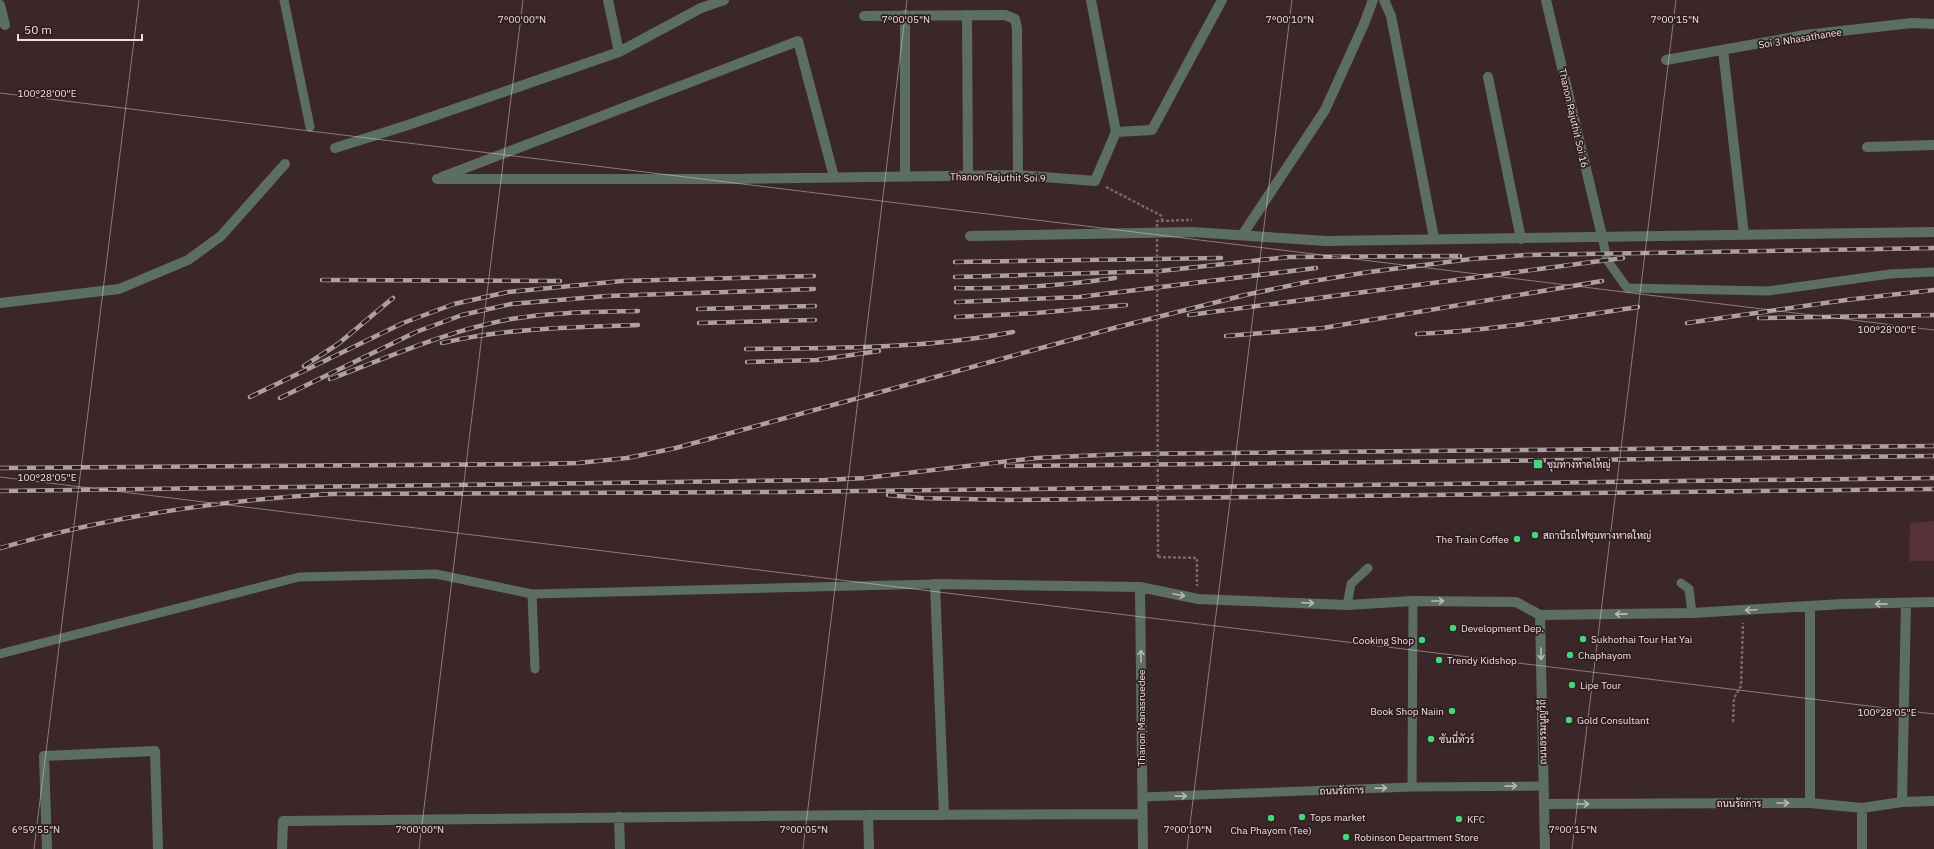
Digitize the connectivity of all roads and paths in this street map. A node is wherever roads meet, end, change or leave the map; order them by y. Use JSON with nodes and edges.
{"nodes":[{"id":1,"x":284,"y":0,"type":"edge"},
{"id":2,"x":608,"y":0,"type":"edge"},
{"id":3,"x":724,"y":0,"type":"edge"},
{"id":4,"x":1091,"y":0,"type":"edge"},
{"id":5,"x":1222,"y":0,"type":"edge"},
{"id":6,"x":1373,"y":0,"type":"edge"},
{"id":7,"x":1384,"y":0,"type":"edge"},
{"id":8,"x":1546,"y":0,"type":"edge"},
{"id":9,"x":0,"y":5,"type":"edge"},
{"id":10,"x":905,"y":15,"type":"junction"},
{"id":11,"x":966,"y":15,"type":"junction"},
{"id":12,"x":864,"y":16,"type":"dead end"},
{"id":13,"x":1934,"y":24,"type":"edge"},
{"id":14,"x":5,"y":25,"type":"dead end"},
{"id":15,"x":1723,"y":50,"type":"junction"},
{"id":16,"x":619,"y":52,"type":"junction"},
{"id":17,"x":1666,"y":60,"type":"dead end"},
{"id":18,"x":1488,"y":77,"type":"dead end"},
{"id":19,"x":310,"y":127,"type":"dead end"},
{"id":20,"x":1116,"y":132,"type":"junction"},
{"id":21,"x":1934,"y":145,"type":"edge"},
{"id":22,"x":1867,"y":147,"type":"dead end"},
{"id":23,"x":336,"y":148,"type":"dead end"},
{"id":24,"x":285,"y":164,"type":"dead end"},
{"id":25,"x":1018,"y":175,"type":"junction"},
{"id":26,"x":905,"y":176,"type":"junction"},
{"id":27,"x":968,"y":176,"type":"junction"},
{"id":28,"x":834,"y":177,"type":"junction"},
{"id":29,"x":1095,"y":181,"type":"junction"},
{"id":30,"x":1192,"y":220,"type":"dead end"},
{"id":31,"x":1934,"y":232,"type":"edge"},
{"id":32,"x":1163,"y":233,"type":"junction"},
{"id":33,"x":1243,"y":234,"type":"junction"},
{"id":34,"x":1744,"y":235,"type":"junction"},
{"id":35,"x":970,"y":236,"type":"dead end"},
{"id":36,"x":1602,"y":236,"type":"junction"},
{"id":37,"x":1434,"y":238,"type":"junction"},
{"id":38,"x":1521,"y":239,"type":"junction"},
{"id":39,"x":1934,"y":272,"type":"edge"},
{"id":40,"x":0,"y":303,"type":"edge"},
{"id":41,"x":1368,"y":568,"type":"dead end"},
{"id":42,"x":1681,"y":583,"type":"dead end"},
{"id":43,"x":935,"y":584,"type":"junction"},
{"id":44,"x":1140,"y":587,"type":"junction"},
{"id":45,"x":532,"y":594,"type":"junction"},
{"id":46,"x":1198,"y":599,"type":"junction"},
{"id":47,"x":1413,"y":601,"type":"junction"},
{"id":48,"x":1934,"y":602,"type":"edge"},
{"id":49,"x":1906,"y":603,"type":"junction"},
{"id":50,"x":1346,"y":605,"type":"junction"},
{"id":51,"x":1810,"y":606,"type":"junction"},
{"id":52,"x":1743,"y":610,"type":"junction"},
{"id":53,"x":1692,"y":613,"type":"junction"},
{"id":54,"x":1540,"y":615,"type":"junction"},
{"id":55,"x":0,"y":654,"type":"edge"},
{"id":56,"x":535,"y":669,"type":"dead end"},
{"id":57,"x":1733,"y":722,"type":"dead end"},
{"id":58,"x":1543,"y":786,"type":"junction"},
{"id":59,"x":1412,"y":787,"type":"junction"},
{"id":60,"x":1142,"y":797,"type":"junction"},
{"id":61,"x":1934,"y":801,"type":"edge"},
{"id":62,"x":1902,"y":802,"type":"junction"},
{"id":63,"x":1810,"y":803,"type":"junction"},
{"id":64,"x":1544,"y":804,"type":"junction"},
{"id":65,"x":1862,"y":808,"type":"junction"},
{"id":66,"x":1142,"y":814,"type":"junction"},
{"id":67,"x":868,"y":815,"type":"junction"},
{"id":68,"x":944,"y":815,"type":"junction"},
{"id":69,"x":619,"y":818,"type":"junction"},
{"id":70,"x":47,"y":849,"type":"edge"},
{"id":71,"x":158,"y":849,"type":"edge"},
{"id":72,"x":282,"y":849,"type":"edge"},
{"id":73,"x":620,"y":849,"type":"edge"},
{"id":74,"x":869,"y":849,"type":"edge"},
{"id":75,"x":1143,"y":849,"type":"edge"},
{"id":76,"x":1545,"y":849,"type":"edge"},
{"id":77,"x":1862,"y":849,"type":"edge"}],
"edges":[{"from":1,"to":19,"type":"lane"},
{"from":2,"to":16,"type":"street"},
{"from":3,"to":16,"type":"street"},
{"from":4,"to":20,"type":"street"},
{"from":5,"to":20,"type":"street"},
{"from":6,"to":33,"type":"street"},
{"from":7,"to":37,"type":"street"},
{"from":8,"to":36,"type":"street","name":"Thanon Rajuthit Soi 16"},
{"from":9,"to":14,"type":"street"},
{"from":10,"to":11,"type":"street"},
{"from":10,"to":12,"type":"street"},
{"from":10,"to":26,"type":"street"},
{"from":11,"to":25,"type":"street"},
{"from":11,"to":27,"type":"street"},
{"from":13,"to":15,"type":"street","name":"Soi 3 Nhasathanee"},
{"from":15,"to":17,"type":"street","name":"Soi 3 Nhasathanee"},
{"from":15,"to":34,"type":"street"},
{"from":16,"to":23,"type":"street"},
{"from":18,"to":38,"type":"street"},
{"from":20,"to":29,"type":"street"},
{"from":21,"to":22,"type":"street"},
{"from":24,"to":40,"type":"street"},
{"from":25,"to":27,"type":"street","name":"Thanon Rajuthit Soi 9"},
{"from":25,"to":29,"type":"street","name":"Thanon Rajuthit Soi 9"},
{"from":26,"to":27,"type":"street","name":"Thanon Rajuthit Soi 9"},
{"from":26,"to":28,"type":"street","name":"Thanon Rajuthit Soi 9"},
{"from":28,"to":28,"type":"street","name":"Thanon Rajuthit Soi 9"},
{"from":29,"to":32,"type":"path"},
{"from":30,"to":46,"type":"path","bridge":true},
{"from":31,"to":34,"type":"street"},
{"from":32,"to":33,"type":"street"},
{"from":32,"to":35,"type":"street"},
{"from":33,"to":37,"type":"street"},
{"from":34,"to":36,"type":"street"},
{"from":36,"to":38,"type":"street"},
{"from":36,"to":39,"type":"lane"},
{"from":37,"to":38,"type":"street"},
{"from":41,"to":50,"type":"lane"},
{"from":42,"to":53,"type":"lane"},
{"from":43,"to":44,"type":"street"},
{"from":43,"to":45,"type":"lane"},
{"from":43,"to":68,"type":"street"},
{"from":44,"to":46,"type":"street","one_way":true},
{"from":60,"to":44,"type":"street","name":"Thanon Manasruedee","one_way":true},
{"from":45,"to":55,"type":"lane"},
{"from":45,"to":56,"type":"lane"},
{"from":46,"to":50,"type":"street","one_way":true},
{"from":47,"to":50,"type":"street"},
{"from":47,"to":54,"type":"street","one_way":true},
{"from":47,"to":59,"type":"lane"},
{"from":48,"to":49,"type":"street"},
{"from":49,"to":51,"type":"street","one_way":true},
{"from":49,"to":62,"type":"street"},
{"from":51,"to":52,"type":"street","one_way":true},
{"from":51,"to":63,"type":"street"},
{"from":52,"to":53,"type":"street"},
{"from":52,"to":57,"type":"path"},
{"from":53,"to":54,"type":"street","one_way":true},
{"from":54,"to":58,"type":"street","name":"ถนนธรรมนูญวิถี","one_way":true},
{"from":59,"to":58,"type":"lane","name":"ถนนรัถการ","one_way":true},
{"from":58,"to":64,"type":"street","name":"ถนนธรรมนูญวิถี"},
{"from":60,"to":59,"type":"lane","name":"ถนนรัถการ","one_way":true},
{"from":60,"to":66,"type":"street","name":"Thanon Manasruedee"},
{"from":61,"to":62,"type":"street","name":"ถนนรัถการ"},
{"from":62,"to":65,"type":"street","name":"ถนนรัถการ"},
{"from":64,"to":63,"type":"street","name":"ถนนรัถการ","one_way":true},
{"from":63,"to":65,"type":"street","name":"ถนนรัถการ"},
{"from":64,"to":76,"type":"street","name":"ถนนธรรมนูญวิถี"},
{"from":65,"to":77,"type":"street"},
{"from":66,"to":68,"type":"street"},
{"from":66,"to":75,"type":"street","name":"Thanon Manasruedee"},
{"from":67,"to":68,"type":"street"},
{"from":67,"to":69,"type":"street"},
{"from":67,"to":74,"type":"street"},
{"from":69,"to":72,"type":"street"},
{"from":69,"to":73,"type":"street"},
{"from":70,"to":71,"type":"street"}]}
